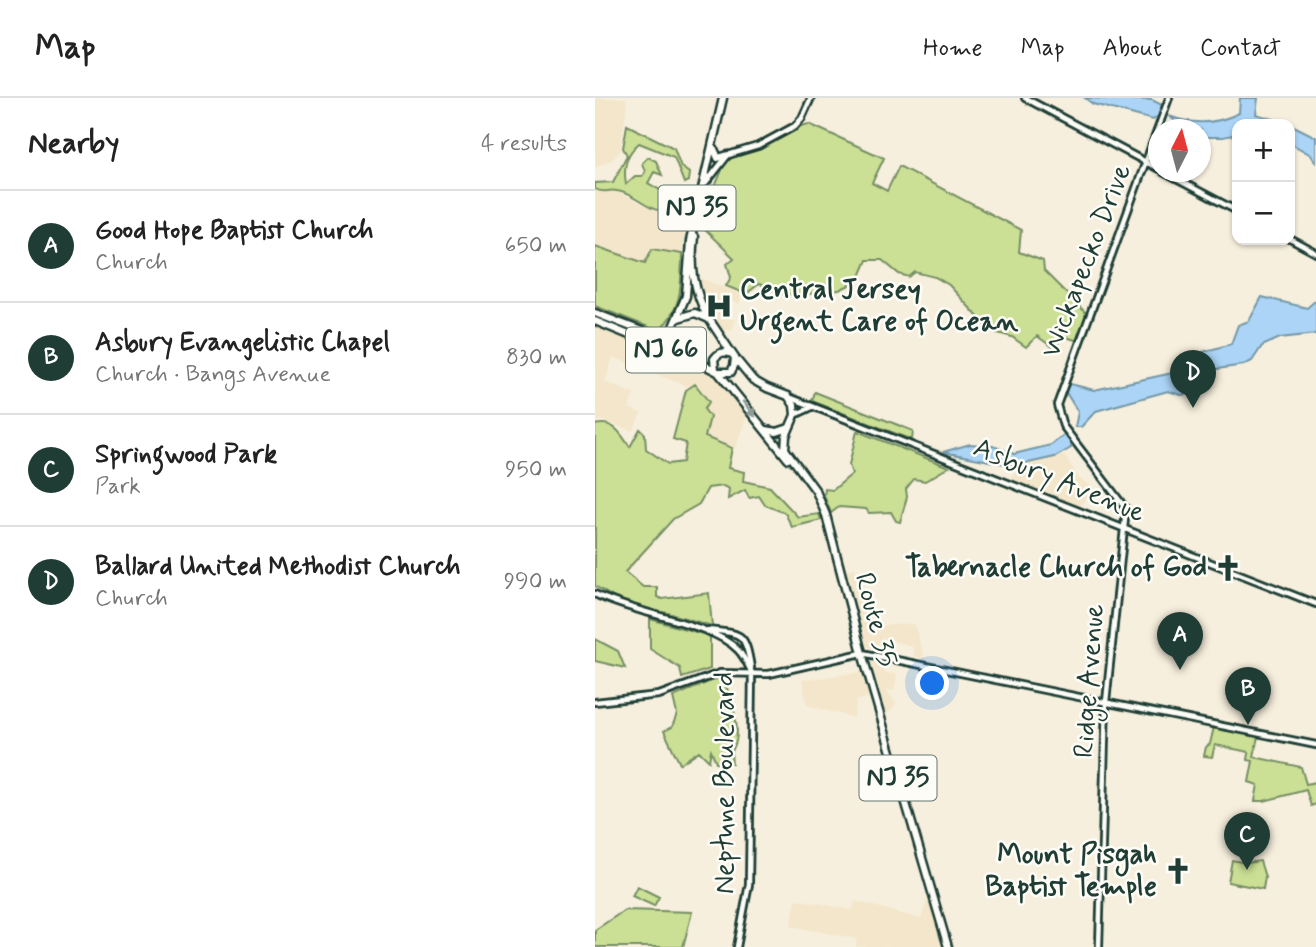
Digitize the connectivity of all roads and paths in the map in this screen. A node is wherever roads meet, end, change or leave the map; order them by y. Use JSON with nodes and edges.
{"nodes":[{"id":1,"x":725,"y":98,"type":"edge"},
{"id":2,"x":811,"y":98,"type":"edge"},
{"id":3,"x":1025,"y":98,"type":"edge"},
{"id":4,"x":1169,"y":98,"type":"edge"},
{"id":5,"x":714,"y":149,"type":"junction"},
{"id":6,"x":727,"y":155,"type":"junction"},
{"id":7,"x":1146,"y":163,"type":"junction"},
{"id":8,"x":1183,"y":182,"type":"edge"},
{"id":9,"x":706,"y":183,"type":"junction"},
{"id":10,"x":1232,"y":208,"type":"edge"},
{"id":11,"x":1295,"y":242,"type":"edge"},
{"id":12,"x":1316,"y":253,"type":"edge"},
{"id":13,"x":595,"y":313,"type":"edge"},
{"id":14,"x":678,"y":318,"type":"junction"},
{"id":15,"x":709,"y":320,"type":"junction"},
{"id":16,"x":595,"y":321,"type":"edge"},
{"id":17,"x":672,"y":329,"type":"junction"},
{"id":18,"x":734,"y":356,"type":"junction"},
{"id":19,"x":717,"y":371,"type":"junction"},
{"id":20,"x":731,"y":388,"type":"junction"},
{"id":21,"x":788,"y":396,"type":"junction"},
{"id":22,"x":812,"y":407,"type":"junction"},
{"id":23,"x":795,"y":415,"type":"junction"},
{"id":24,"x":789,"y":428,"type":"junction"},
{"id":25,"x":766,"y":430,"type":"junction"},
{"id":26,"x":1072,"y":436,"type":"joint"},
{"id":27,"x":800,"y":470,"type":"junction"},
{"id":28,"x":1125,"y":530,"type":"junction"},
{"id":29,"x":595,"y":594,"type":"edge"},
{"id":30,"x":1316,"y":604,"type":"edge"},
{"id":31,"x":696,"y":628,"type":"junction"},
{"id":32,"x":862,"y":653,"type":"junction"},
{"id":33,"x":751,"y":673,"type":"junction"},
{"id":34,"x":595,"y":702,"type":"edge"},
{"id":35,"x":1106,"y":702,"type":"junction"},
{"id":36,"x":1316,"y":745,"type":"edge"},
{"id":37,"x":737,"y":947,"type":"edge"},
{"id":38,"x":948,"y":947,"type":"edge"},
{"id":39,"x":1099,"y":947,"type":"edge"}],
"edges":[{"from":1,"to":5,"type":"main road","number":"NJ 35"},
{"from":1,"to":14,"type":"main road","number":"NJ 35"},
{"from":2,"to":6,"type":"street"},
{"from":3,"to":7,"type":"street"},
{"from":4,"to":7,"type":"street","name":"Wickapecko Drive"},
{"from":5,"to":6,"type":"main road"},
{"from":5,"to":9,"type":"main road","number":"NJ 35"},
{"from":6,"to":9,"type":"street"},
{"from":7,"to":26,"type":"street","name":"Wickapecko Drive"},
{"from":8,"to":10,"type":"street"},
{"from":9,"to":15,"type":"main road","number":"NJ 35"},
{"from":11,"to":12,"type":"street"},
{"from":13,"to":17,"type":"main road","number":"NJ 66"},
{"from":14,"to":15,"type":"main road"},
{"from":14,"to":17,"type":"main road","number":"NJ 35"},
{"from":15,"to":18,"type":"main road","number":"NJ 35"},
{"from":16,"to":20,"type":"main road","number":"NJ 66"},
{"from":17,"to":19,"type":"main road","number":"NJ 35"},
{"from":18,"to":19,"type":"main road"},
{"from":18,"to":19,"type":"main road"},
{"from":18,"to":21,"type":"main road","number":"NJ 35"},
{"from":19,"to":20,"type":"main road","number":"NJ 35"},
{"from":20,"to":25,"type":"main road","number":"NJ 35","one_way":true},
{"from":21,"to":22,"type":"street","name":"Asbury Avenue"},
{"from":21,"to":23,"type":"main road"},
{"from":22,"to":23,"type":"street"},
{"from":22,"to":28,"type":"street","name":"Asbury Avenue"},
{"from":23,"to":24,"type":"main road"},
{"from":24,"to":25,"type":"main road"},
{"from":24,"to":27,"type":"main road","number":"NJ 35"},
{"from":25,"to":27,"type":"main road","number":"NJ 35"},
{"from":26,"to":28,"type":"street","name":"Ridge Avenue"},
{"from":27,"to":32,"type":"main road","name":"Route 35","number":"NJ 35"},
{"from":28,"to":30,"type":"street","name":"Asbury Avenue"},
{"from":28,"to":35,"type":"street","name":"Ridge Avenue"},
{"from":29,"to":31,"type":"street","name":"Neptune Boulevard"},
{"from":31,"to":33,"type":"street","name":"Neptune Boulevard"},
{"from":31,"to":33,"type":"street"},
{"from":32,"to":33,"type":"street"},
{"from":32,"to":35,"type":"street"},
{"from":32,"to":38,"type":"main road","name":"Route 35","number":"NJ 35"},
{"from":33,"to":34,"type":"street"},
{"from":33,"to":37,"type":"street","name":"Neptune Boulevard"},
{"from":35,"to":36,"type":"street"},
{"from":35,"to":39,"type":"street","name":"Ridge Avenue"}]}
